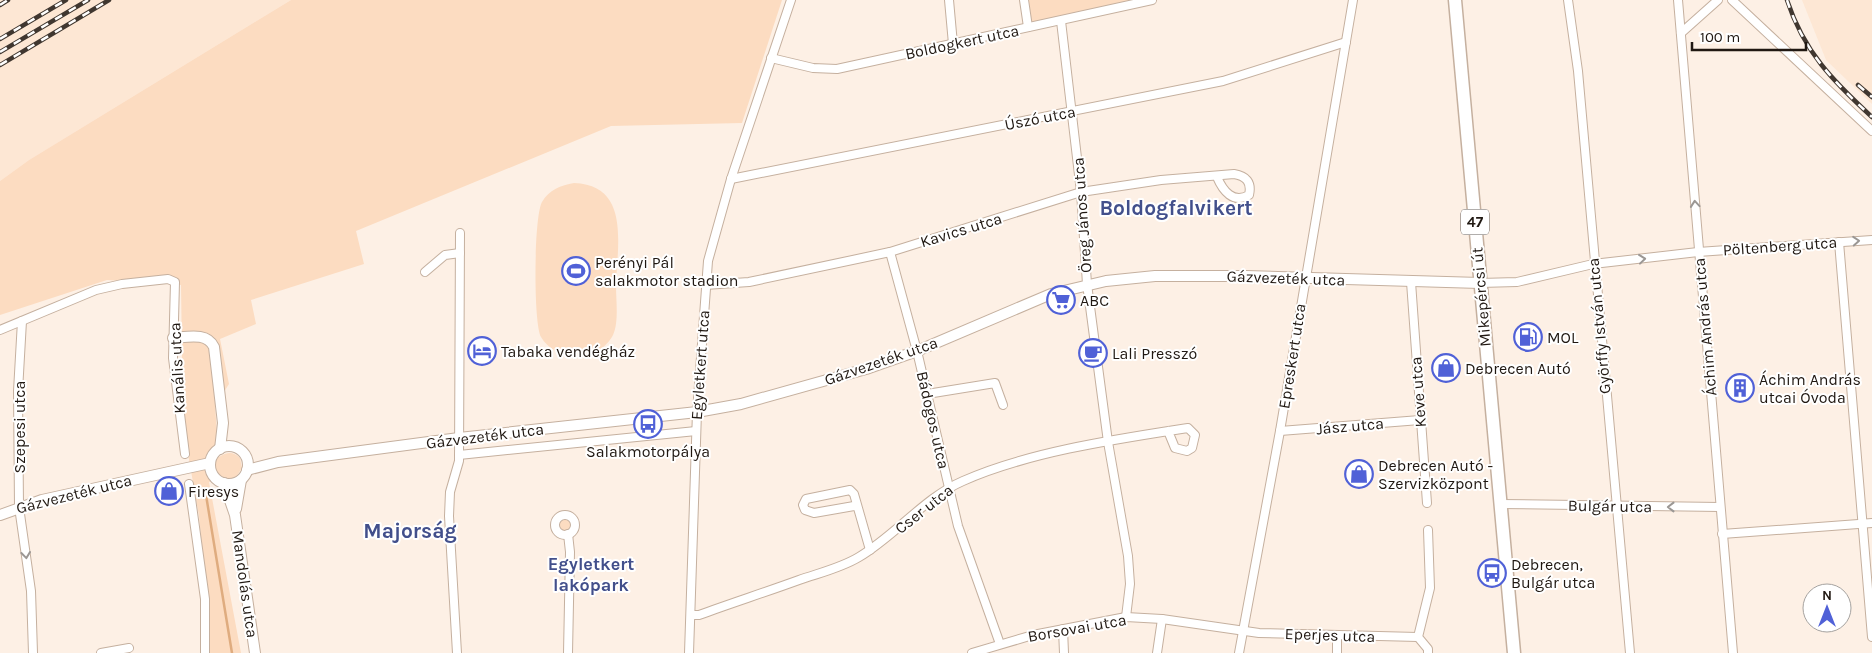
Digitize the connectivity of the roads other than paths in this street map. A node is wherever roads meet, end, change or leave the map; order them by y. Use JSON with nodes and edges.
{"nodes":[{"id":1,"x":791,"y":0,"type":"edge"},
{"id":2,"x":949,"y":0,"type":"edge"},
{"id":3,"x":1024,"y":0,"type":"edge"},
{"id":4,"x":1152,"y":0,"type":"edge"},
{"id":5,"x":1353,"y":0,"type":"edge"},
{"id":6,"x":1455,"y":0,"type":"edge"},
{"id":7,"x":1568,"y":0,"type":"edge"},
{"id":8,"x":1678,"y":0,"type":"edge"},
{"id":9,"x":1718,"y":0,"type":"edge"},
{"id":10,"x":1732,"y":0,"type":"edge"},
{"id":11,"x":1061,"y":21,"type":"junction"},
{"id":12,"x":1028,"y":27,"type":"junction"},
{"id":13,"x":1682,"y":33,"type":"junction"},
{"id":14,"x":1346,"y":42,"type":"junction"},
{"id":15,"x":953,"y":44,"type":"junction"},
{"id":16,"x":771,"y":58,"type":"junction"},
{"id":17,"x":1072,"y":112,"type":"junction"},
{"id":18,"x":1872,"y":131,"type":"edge"},
{"id":19,"x":1217,"y":177,"type":"dead end"},
{"id":20,"x":731,"y":179,"type":"junction"},
{"id":21,"x":1081,"y":192,"type":"junction"},
{"id":22,"x":460,"y":233,"type":"dead end"},
{"id":23,"x":1872,"y":240,"type":"edge"},
{"id":24,"x":1839,"y":242,"type":"junction"},
{"id":25,"x":890,"y":252,"type":"junction"},
{"id":26,"x":1698,"y":252,"type":"junction"},
{"id":27,"x":460,"y":253,"type":"junction"},
{"id":28,"x":1594,"y":264,"type":"junction"},
{"id":29,"x":424,"y":272,"type":"dead end"},
{"id":30,"x":1305,"y":280,"type":"junction"},
{"id":31,"x":1412,"y":282,"type":"junction"},
{"id":32,"x":1480,"y":283,"type":"junction"},
{"id":33,"x":705,"y":284,"type":"junction"},
{"id":34,"x":1087,"y":284,"type":"junction"},
{"id":35,"x":22,"y":321,"type":"junction"},
{"id":36,"x":0,"y":330,"type":"edge"},
{"id":37,"x":173,"y":338,"type":"junction"},
{"id":38,"x":918,"y":351,"type":"junction"},
{"id":39,"x":927,"y":394,"type":"junction"},
{"id":40,"x":1003,"y":405,"type":"dead end"},
{"id":41,"x":697,"y":412,"type":"junction"},
{"id":42,"x":1420,"y":420,"type":"junction"},
{"id":43,"x":223,"y":424,"type":"junction"},
{"id":44,"x":696,"y":431,"type":"junction"},
{"id":45,"x":1168,"y":431,"type":"dead end"},
{"id":46,"x":1280,"y":431,"type":"junction"},
{"id":47,"x":459,"y":438,"type":"junction"},
{"id":48,"x":1108,"y":442,"type":"junction"},
{"id":49,"x":235,"y":447,"type":"junction"},
{"id":50,"x":220,"y":449,"type":"junction"},
{"id":51,"x":185,"y":454,"type":"dead end"},
{"id":52,"x":459,"y":455,"type":"junction"},
{"id":53,"x":246,"y":457,"type":"junction"},
{"id":54,"x":278,"y":462,"type":"junction"},
{"id":55,"x":210,"y":463,"type":"junction"},
{"id":56,"x":179,"y":470,"type":"junction"},
{"id":57,"x":247,"y":470,"type":"junction"},
{"id":58,"x":214,"y":477,"type":"junction"},
{"id":59,"x":241,"y":480,"type":"junction"},
{"id":60,"x":224,"y":483,"type":"junction"},
{"id":61,"x":189,"y":484,"type":"dead end"},
{"id":62,"x":948,"y":488,"type":"junction"},
{"id":63,"x":1428,"y":503,"type":"dead end"},
{"id":64,"x":1499,"y":504,"type":"junction"},
{"id":65,"x":854,"y":506,"type":"dead end"},
{"id":66,"x":20,"y":507,"type":"junction"},
{"id":67,"x":1616,"y":507,"type":"junction"},
{"id":68,"x":1720,"y":507,"type":"junction"},
{"id":69,"x":0,"y":514,"type":"edge"},
{"id":70,"x":235,"y":515,"type":"junction"},
{"id":71,"x":1872,"y":523,"type":"edge"},
{"id":72,"x":1862,"y":524,"type":"junction"},
{"id":73,"x":1428,"y":530,"type":"dead end"},
{"id":74,"x":568,"y":534,"type":"dead end"},
{"id":75,"x":1722,"y":534,"type":"junction"},
{"id":76,"x":870,"y":550,"type":"junction"},
{"id":77,"x":691,"y":615,"type":"junction"},
{"id":78,"x":1126,"y":617,"type":"junction"},
{"id":79,"x":1162,"y":619,"type":"junction"},
{"id":80,"x":1063,"y":629,"type":"junction"},
{"id":81,"x":1243,"y":630,"type":"junction"},
{"id":82,"x":1337,"y":636,"type":"junction"},
{"id":83,"x":1418,"y":637,"type":"junction"},
{"id":84,"x":1872,"y":637,"type":"edge"},
{"id":85,"x":1000,"y":644,"type":"junction"},
{"id":86,"x":129,"y":648,"type":"dead end"},
{"id":87,"x":32,"y":653,"type":"edge"},
{"id":88,"x":101,"y":653,"type":"edge"},
{"id":89,"x":206,"y":653,"type":"edge"},
{"id":90,"x":255,"y":653,"type":"edge"},
{"id":91,"x":457,"y":653,"type":"edge"},
{"id":92,"x":568,"y":653,"type":"edge"},
{"id":93,"x":689,"y":653,"type":"edge"},
{"id":94,"x":972,"y":653,"type":"edge"},
{"id":95,"x":1064,"y":653,"type":"edge"},
{"id":96,"x":1157,"y":653,"type":"edge"},
{"id":97,"x":1239,"y":653,"type":"edge"},
{"id":98,"x":1337,"y":653,"type":"edge"},
{"id":99,"x":1428,"y":653,"type":"edge"},
{"id":100,"x":1514,"y":653,"type":"edge"},
{"id":101,"x":1630,"y":653,"type":"edge"},
{"id":102,"x":1733,"y":653,"type":"edge"}],
"edges":[{"from":1,"to":16,"type":"street","name":"Egyletkert utca"},
{"from":2,"to":15,"type":"street"},
{"from":3,"to":12,"type":"street"},
{"from":4,"to":11,"type":"street","name":"Boldogkert utca"},
{"from":5,"to":14,"type":"street","name":"Epreskert utca"},
{"from":6,"to":32,"type":"main road","name":"Mikepércsi út","number":"47"},
{"from":7,"to":28,"type":"street","name":"Györffy István utca"},
{"from":8,"to":13,"type":"street","name":"Áchim András utca"},
{"from":9,"to":13,"type":"street"},
{"from":10,"to":18,"type":"street"},
{"from":11,"to":12,"type":"street","name":"Boldogkert utca"},
{"from":11,"to":17,"type":"street","name":"Öreg János utca"},
{"from":12,"to":15,"type":"street","name":"Boldogkert utca"},
{"from":26,"to":13,"type":"street","name":"Áchim András utca","one_way":true},
{"from":14,"to":17,"type":"street","name":"Úszó utca"},
{"from":14,"to":30,"type":"street","name":"Epreskert utca"},
{"from":15,"to":16,"type":"street","name":"Boldogkert utca"},
{"from":16,"to":20,"type":"street","name":"Egyletkert utca"},
{"from":17,"to":20,"type":"street","name":"Úszó utca"},
{"from":17,"to":21,"type":"street","name":"Öreg János utca"},
{"from":19,"to":21,"type":"street","name":"Kavics utca"},
{"from":20,"to":33,"type":"street","name":"Egyletkert utca"},
{"from":21,"to":25,"type":"street","name":"Kavics utca"},
{"from":21,"to":34,"type":"street","name":"Öreg János utca"},
{"from":22,"to":27,"type":"street"},
{"from":24,"to":23,"type":"street","name":"Pöltenberg utca","one_way":true},
{"from":24,"to":26,"type":"street","name":"Pöltenberg utca"},
{"from":24,"to":72,"type":"street"},
{"from":25,"to":33,"type":"street","name":"Kavics utca"},
{"from":25,"to":38,"type":"street","name":"Bádogos utca"},
{"from":28,"to":26,"type":"street","name":"Pöltenberg utca","one_way":true},
{"from":26,"to":68,"type":"street","name":"Áchim András utca"},
{"from":27,"to":29,"type":"street"},
{"from":27,"to":47,"type":"street"},
{"from":28,"to":32,"type":"street","name":"Pöltenberg utca"},
{"from":28,"to":67,"type":"street","name":"Györffy István utca"},
{"from":30,"to":31,"type":"street","name":"Gázvezeték utca"},
{"from":30,"to":34,"type":"street","name":"Gázvezeték utca"},
{"from":30,"to":46,"type":"street","name":"Epreskert utca"},
{"from":31,"to":32,"type":"street","name":"Gázvezeték utca"},
{"from":31,"to":42,"type":"street","name":"Keve utca"},
{"from":32,"to":64,"type":"main road","name":"Mikepércsi út","number":"47"},
{"from":33,"to":41,"type":"street","name":"Egyletkert utca"},
{"from":34,"to":38,"type":"street","name":"Gázvezeték utca"},
{"from":34,"to":48,"type":"street","name":"Öreg János utca"},
{"from":35,"to":36,"type":"street"},
{"from":35,"to":37,"type":"street","name":"Kanális utca"},
{"from":35,"to":66,"type":"street","name":"Szepesi utca"},
{"from":37,"to":43,"type":"street"},
{"from":37,"to":51,"type":"street","name":"Kanális utca"},
{"from":38,"to":39,"type":"street","name":"Bádogos utca"},
{"from":38,"to":41,"type":"street","name":"Gázvezeték utca"},
{"from":39,"to":40,"type":"street"},
{"from":39,"to":62,"type":"street","name":"Bádogos utca"},
{"from":41,"to":44,"type":"street","name":"Egyletkert utca"},
{"from":41,"to":47,"type":"street","name":"Gázvezeték utca"},
{"from":42,"to":46,"type":"street","name":"Jász utca"},
{"from":42,"to":63,"type":"street","name":"Keve utca"},
{"from":43,"to":49,"type":"street"},
{"from":43,"to":50,"type":"street"},
{"from":44,"to":52,"type":"street"},
{"from":44,"to":77,"type":"street","name":"Egyletkert utca"},
{"from":45,"to":48,"type":"street","name":"Cser utca"},
{"from":46,"to":81,"type":"street","name":"Epreskert utca"},
{"from":47,"to":52,"type":"street"},
{"from":47,"to":54,"type":"street","name":"Gázvezeték utca"},
{"from":48,"to":62,"type":"street","name":"Cser utca"},
{"from":48,"to":78,"type":"street","name":"Öreg János utca"},
{"from":49,"to":50,"type":"street"},
{"from":49,"to":53,"type":"street"},
{"from":50,"to":55,"type":"street"},
{"from":52,"to":91,"type":"street"},
{"from":53,"to":54,"type":"street","name":"Gázvezeték utca"},
{"from":53,"to":57,"type":"street"},
{"from":54,"to":57,"type":"street","name":"Gázvezeték utca"},
{"from":55,"to":56,"type":"street","name":"Gázvezeték utca"},
{"from":55,"to":58,"type":"street"},
{"from":56,"to":58,"type":"street","name":"Gázvezeték utca"},
{"from":56,"to":66,"type":"street","name":"Gázvezeték utca"},
{"from":57,"to":59,"type":"street"},
{"from":58,"to":60,"type":"street"},
{"from":59,"to":60,"type":"street"},
{"from":59,"to":70,"type":"street","name":"Mandolás utca"},
{"from":60,"to":70,"type":"street","name":"Mandolás utca"},
{"from":61,"to":89,"type":"street"},
{"from":62,"to":76,"type":"street","name":"Cser utca"},
{"from":62,"to":85,"type":"street","name":"Bádogos utca"},
{"from":64,"to":67,"type":"street","name":"Bulgár utca"},
{"from":64,"to":100,"type":"main road","name":"Mikepércsi út","number":"47"},
{"from":65,"to":76,"type":"street"},
{"from":66,"to":69,"type":"street","name":"Gázvezeték utca"},
{"from":66,"to":87,"type":"street","name":"Szepesi utca","one_way":true},
{"from":68,"to":67,"type":"street","name":"Bulgár utca","one_way":true},
{"from":67,"to":101,"type":"street","name":"Györffy István utca"},
{"from":68,"to":75,"type":"street","name":"Áchim András utca"},
{"from":70,"to":90,"type":"street","name":"Mandolás utca"},
{"from":71,"to":72,"type":"street"},
{"from":72,"to":75,"type":"street"},
{"from":72,"to":84,"type":"street"},
{"from":73,"to":83,"type":"street"},
{"from":74,"to":92,"type":"street"},
{"from":75,"to":102,"type":"street","name":"Áchim András utca"},
{"from":76,"to":77,"type":"street","name":"Cser utca"},
{"from":77,"to":93,"type":"street","name":"Egyletkert utca"},
{"from":78,"to":79,"type":"street","name":"Borsovai utca"},
{"from":78,"to":80,"type":"street","name":"Borsovai utca"},
{"from":79,"to":81,"type":"street","name":"Borsovai utca"},
{"from":79,"to":96,"type":"street"},
{"from":80,"to":85,"type":"street","name":"Borsovai utca"},
{"from":80,"to":95,"type":"street"},
{"from":81,"to":82,"type":"street","name":"Eperjes utca"},
{"from":81,"to":97,"type":"street","name":"Epreskert utca"},
{"from":82,"to":83,"type":"street","name":"Eperjes utca"},
{"from":82,"to":98,"type":"street"},
{"from":83,"to":99,"type":"street"},
{"from":85,"to":94,"type":"street","name":"Borsovai utca"},
{"from":86,"to":88,"type":"street"}]}
